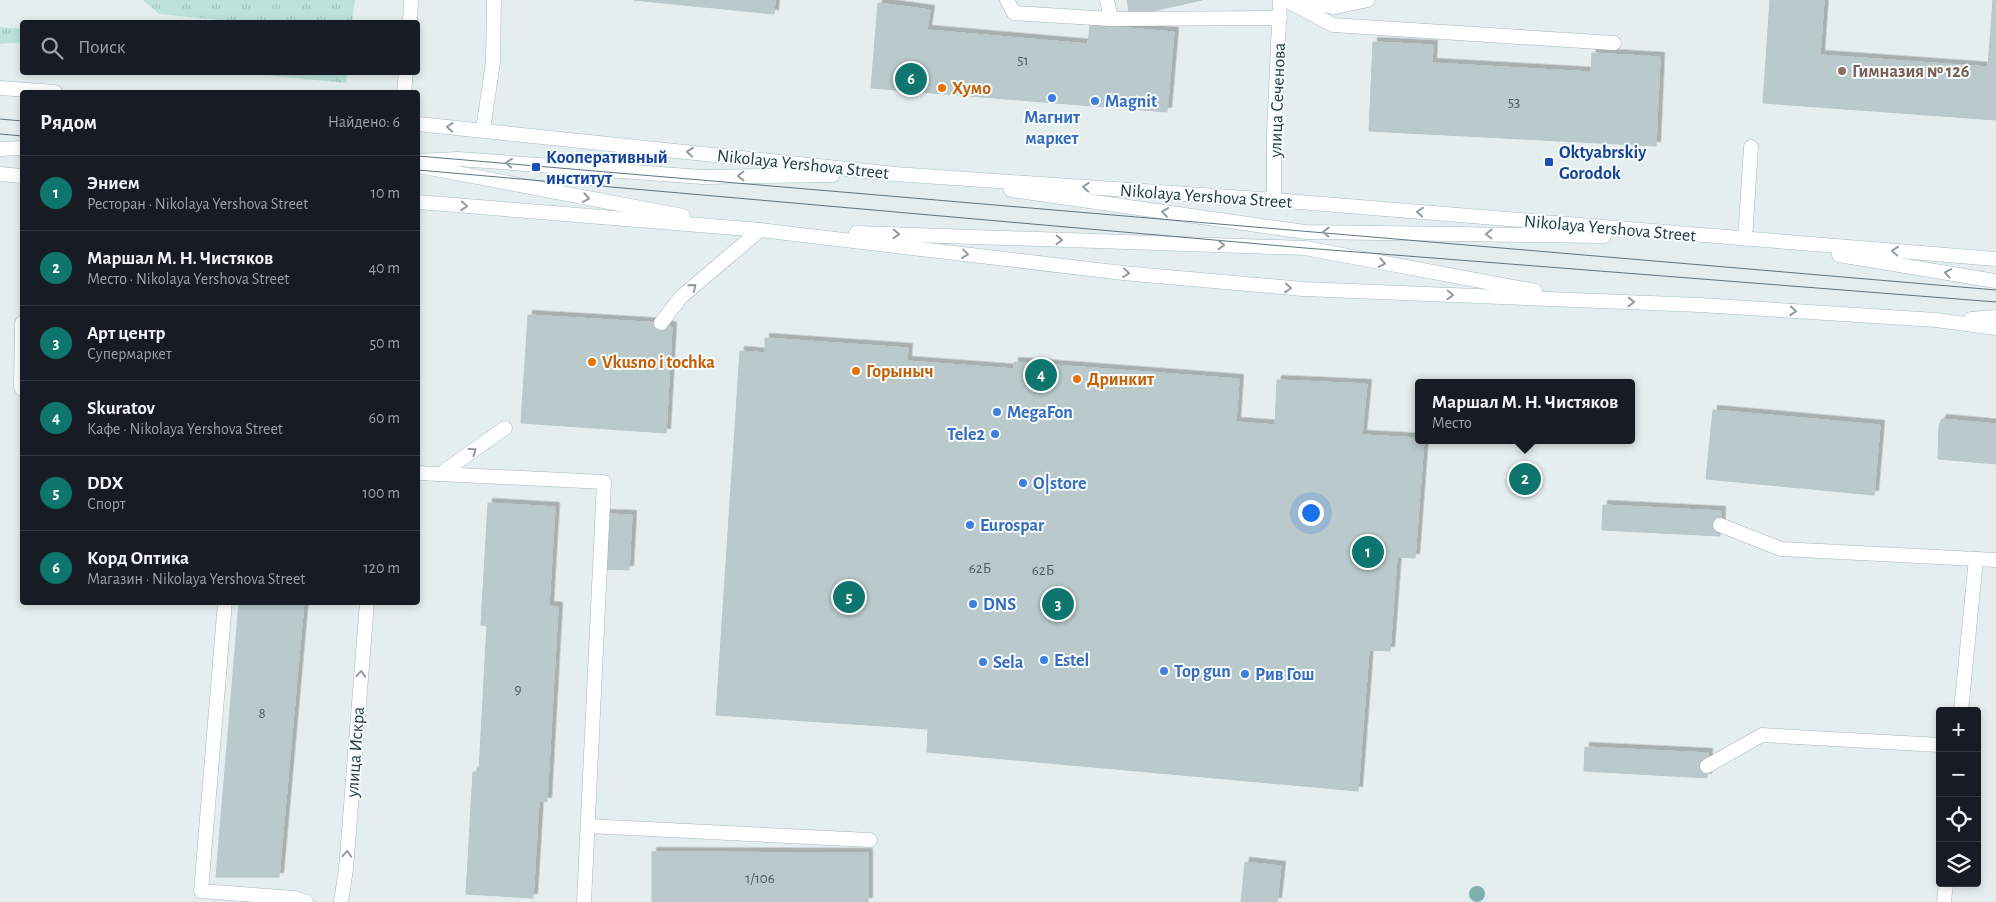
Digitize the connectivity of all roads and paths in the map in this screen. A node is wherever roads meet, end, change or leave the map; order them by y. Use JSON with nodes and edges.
{"nodes":[{"id":1,"x":411,"y":0,"type":"edge"},
{"id":2,"x":494,"y":0,"type":"edge"},
{"id":3,"x":1008,"y":0,"type":"edge"},
{"id":4,"x":1107,"y":0,"type":"edge"},
{"id":5,"x":1280,"y":0,"type":"edge"},
{"id":6,"x":1286,"y":0,"type":"edge"},
{"id":7,"x":1297,"y":0,"type":"edge"},
{"id":8,"x":1368,"y":0,"type":"edge"},
{"id":9,"x":1280,"y":18,"type":"junction"},
{"id":10,"x":1111,"y":19,"type":"junction"},
{"id":11,"x":410,"y":20,"type":"edge"},
{"id":12,"x":1614,"y":43,"type":"dead end"},
{"id":13,"x":406,"y":75,"type":"edge"},
{"id":14,"x":0,"y":88,"type":"edge"},
{"id":15,"x":28,"y":90,"type":"edge"},
{"id":16,"x":404,"y":90,"type":"edge"},
{"id":17,"x":420,"y":124,"type":"edge"},
{"id":18,"x":483,"y":130,"type":"junction"},
{"id":19,"x":1751,"y":147,"type":"dead end"},
{"id":20,"x":20,"y":148,"type":"edge"},
{"id":21,"x":0,"y":149,"type":"edge"},
{"id":22,"x":420,"y":161,"type":"edge"},
{"id":23,"x":420,"y":166,"type":"edge"},
{"id":24,"x":0,"y":174,"type":"edge"},
{"id":25,"x":895,"y":174,"type":"junction"},
{"id":26,"x":20,"y":176,"type":"edge"},
{"id":27,"x":1274,"y":200,"type":"junction"},
{"id":28,"x":420,"y":202,"type":"edge"},
{"id":29,"x":760,"y":230,"type":"junction"},
{"id":30,"x":1730,"y":237,"type":"junction"},
{"id":31,"x":1745,"y":239,"type":"junction"},
{"id":32,"x":1996,"y":259,"type":"edge"},
{"id":33,"x":1996,"y":281,"type":"edge"},
{"id":34,"x":1582,"y":300,"type":"junction"},
{"id":35,"x":1996,"y":317,"type":"edge"},
{"id":36,"x":1936,"y":320,"type":"junction"},
{"id":37,"x":661,"y":324,"type":"dead end"},
{"id":38,"x":1996,"y":328,"type":"edge"},
{"id":39,"x":506,"y":428,"type":"dead end"},
{"id":40,"x":420,"y":473,"type":"edge"},
{"id":41,"x":440,"y":474,"type":"junction"},
{"id":42,"x":1720,"y":525,"type":"dead end"},
{"id":43,"x":1976,"y":559,"type":"junction"},
{"id":44,"x":1996,"y":560,"type":"edge"},
{"id":45,"x":226,"y":605,"type":"edge"},
{"id":46,"x":367,"y":605,"type":"edge"},
{"id":47,"x":1961,"y":707,"type":"edge"},
{"id":48,"x":1936,"y":745,"type":"edge"},
{"id":49,"x":1707,"y":766,"type":"dead end"},
{"id":50,"x":588,"y":826,"type":"junction"},
{"id":51,"x":870,"y":840,"type":"dead end"},
{"id":52,"x":1946,"y":887,"type":"edge"},
{"id":53,"x":306,"y":902,"type":"edge"},
{"id":54,"x":341,"y":902,"type":"edge"},
{"id":55,"x":584,"y":902,"type":"edge"},
{"id":56,"x":1944,"y":902,"type":"edge"}],
"edges":[{"from":1,"to":11,"type":"main road"},
{"from":2,"to":18,"type":"main road"},
{"from":3,"to":10,"type":"main road"},
{"from":4,"to":10,"type":"main road"},
{"from":5,"to":9,"type":"main road","name":"улица Сеченова"},
{"from":6,"to":12,"type":"main road"},
{"from":7,"to":8,"type":"main road"},
{"from":9,"to":10,"type":"main road"},
{"from":9,"to":27,"type":"main road","name":"улица Сеченова"},
{"from":13,"to":16,"type":"main road"},
{"from":14,"to":15,"type":"main road"},
{"from":18,"to":17,"type":"main road","name":"Nikolaya Yershova Street","one_way":true},
{"from":25,"to":18,"type":"main road","name":"Nikolaya Yershova Street","one_way":true},
{"from":19,"to":31,"type":"main road"},
{"from":20,"to":21,"type":"main road"},
{"from":25,"to":22,"type":"main road","one_way":true},
{"from":23,"to":29,"type":"main road","one_way":true},
{"from":24,"to":26,"type":"main road"},
{"from":27,"to":25,"type":"main road","name":"Nikolaya Yershova Street","one_way":true},
{"from":30,"to":25,"type":"main road","one_way":true},
{"from":30,"to":27,"type":"main road","name":"Nikolaya Yershova Street","one_way":true},
{"from":28,"to":29,"type":"main road","one_way":true},
{"from":29,"to":34,"type":"main road","one_way":true},
{"from":29,"to":34,"type":"main road","one_way":true},
{"from":37,"to":29,"type":"main road","one_way":true},
{"from":30,"to":31,"type":"main road","name":"Nikolaya Yershova Street"},
{"from":32,"to":31,"type":"main road","name":"Nikolaya Yershova Street","one_way":true},
{"from":33,"to":31,"type":"main road","one_way":true},
{"from":34,"to":36,"type":"main road","one_way":true},
{"from":35,"to":36,"type":"main road"},
{"from":36,"to":38,"type":"main road"},
{"from":41,"to":39,"type":"main road","one_way":true},
{"from":40,"to":41,"type":"main road"},
{"from":41,"to":50,"type":"main road"},
{"from":42,"to":43,"type":"main road"},
{"from":43,"to":44,"type":"main road"},
{"from":43,"to":47,"type":"main road"},
{"from":45,"to":53,"type":"main road"},
{"from":54,"to":46,"type":"main road","name":"улица Искра","one_way":true},
{"from":48,"to":49,"type":"main road"},
{"from":50,"to":51,"type":"main road"},
{"from":50,"to":55,"type":"main road"},
{"from":52,"to":56,"type":"main road"}]}
